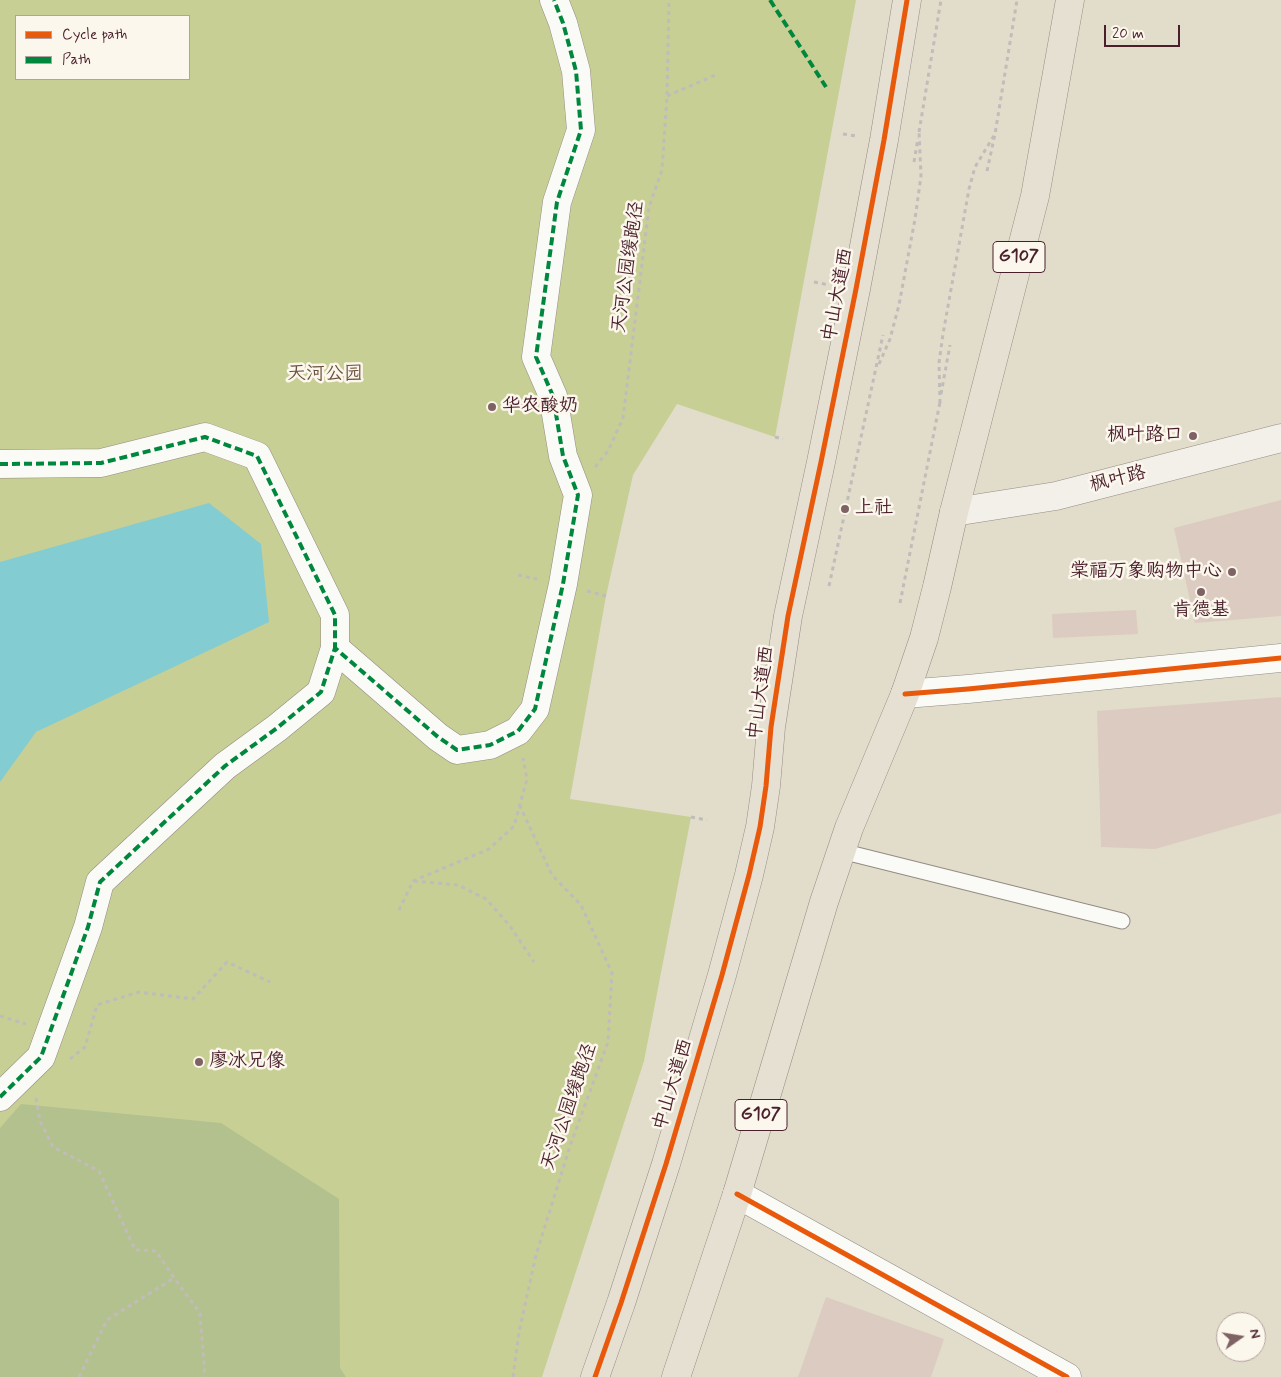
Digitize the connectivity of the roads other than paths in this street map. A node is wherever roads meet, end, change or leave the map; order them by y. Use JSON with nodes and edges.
{"nodes":[{"id":1,"x":554,"y":0,"type":"edge"},
{"id":2,"x":907,"y":0,"type":"edge"},
{"id":3,"x":1070,"y":0,"type":"edge"},
{"id":4,"x":1281,"y":438,"type":"edge"},
{"id":5,"x":0,"y":464,"type":"edge"},
{"id":6,"x":954,"y":512,"type":"junction"},
{"id":7,"x":335,"y":648,"type":"junction"},
{"id":8,"x":1281,"y":658,"type":"edge"},
{"id":9,"x":905,"y":694,"type":"junction"},
{"id":10,"x":841,"y":851,"type":"junction"},
{"id":11,"x":1122,"y":921,"type":"dead end"},
{"id":12,"x":0,"y":1098,"type":"edge"},
{"id":13,"x":737,"y":1194,"type":"junction"},
{"id":14,"x":595,"y":1377,"type":"edge"},
{"id":15,"x":676,"y":1377,"type":"edge"},
{"id":16,"x":1067,"y":1377,"type":"edge"}],
"edges":[{"from":1,"to":7,"type":"street"},
{"from":2,"to":14,"type":"highway","name":"中山大道西"},
{"from":3,"to":6,"type":"highway","number":"G107"},
{"from":4,"to":6,"type":"street","name":"枫叶路"},
{"from":5,"to":7,"type":"street"},
{"from":6,"to":9,"type":"highway","number":"G107"},
{"from":7,"to":12,"type":"street"},
{"from":8,"to":9,"type":"street"},
{"from":9,"to":10,"type":"highway","number":"G107"},
{"from":10,"to":11,"type":"lane"},
{"from":10,"to":13,"type":"highway","number":"G107"},
{"from":13,"to":15,"type":"highway","number":"G107"},
{"from":13,"to":16,"type":"street"}]}
